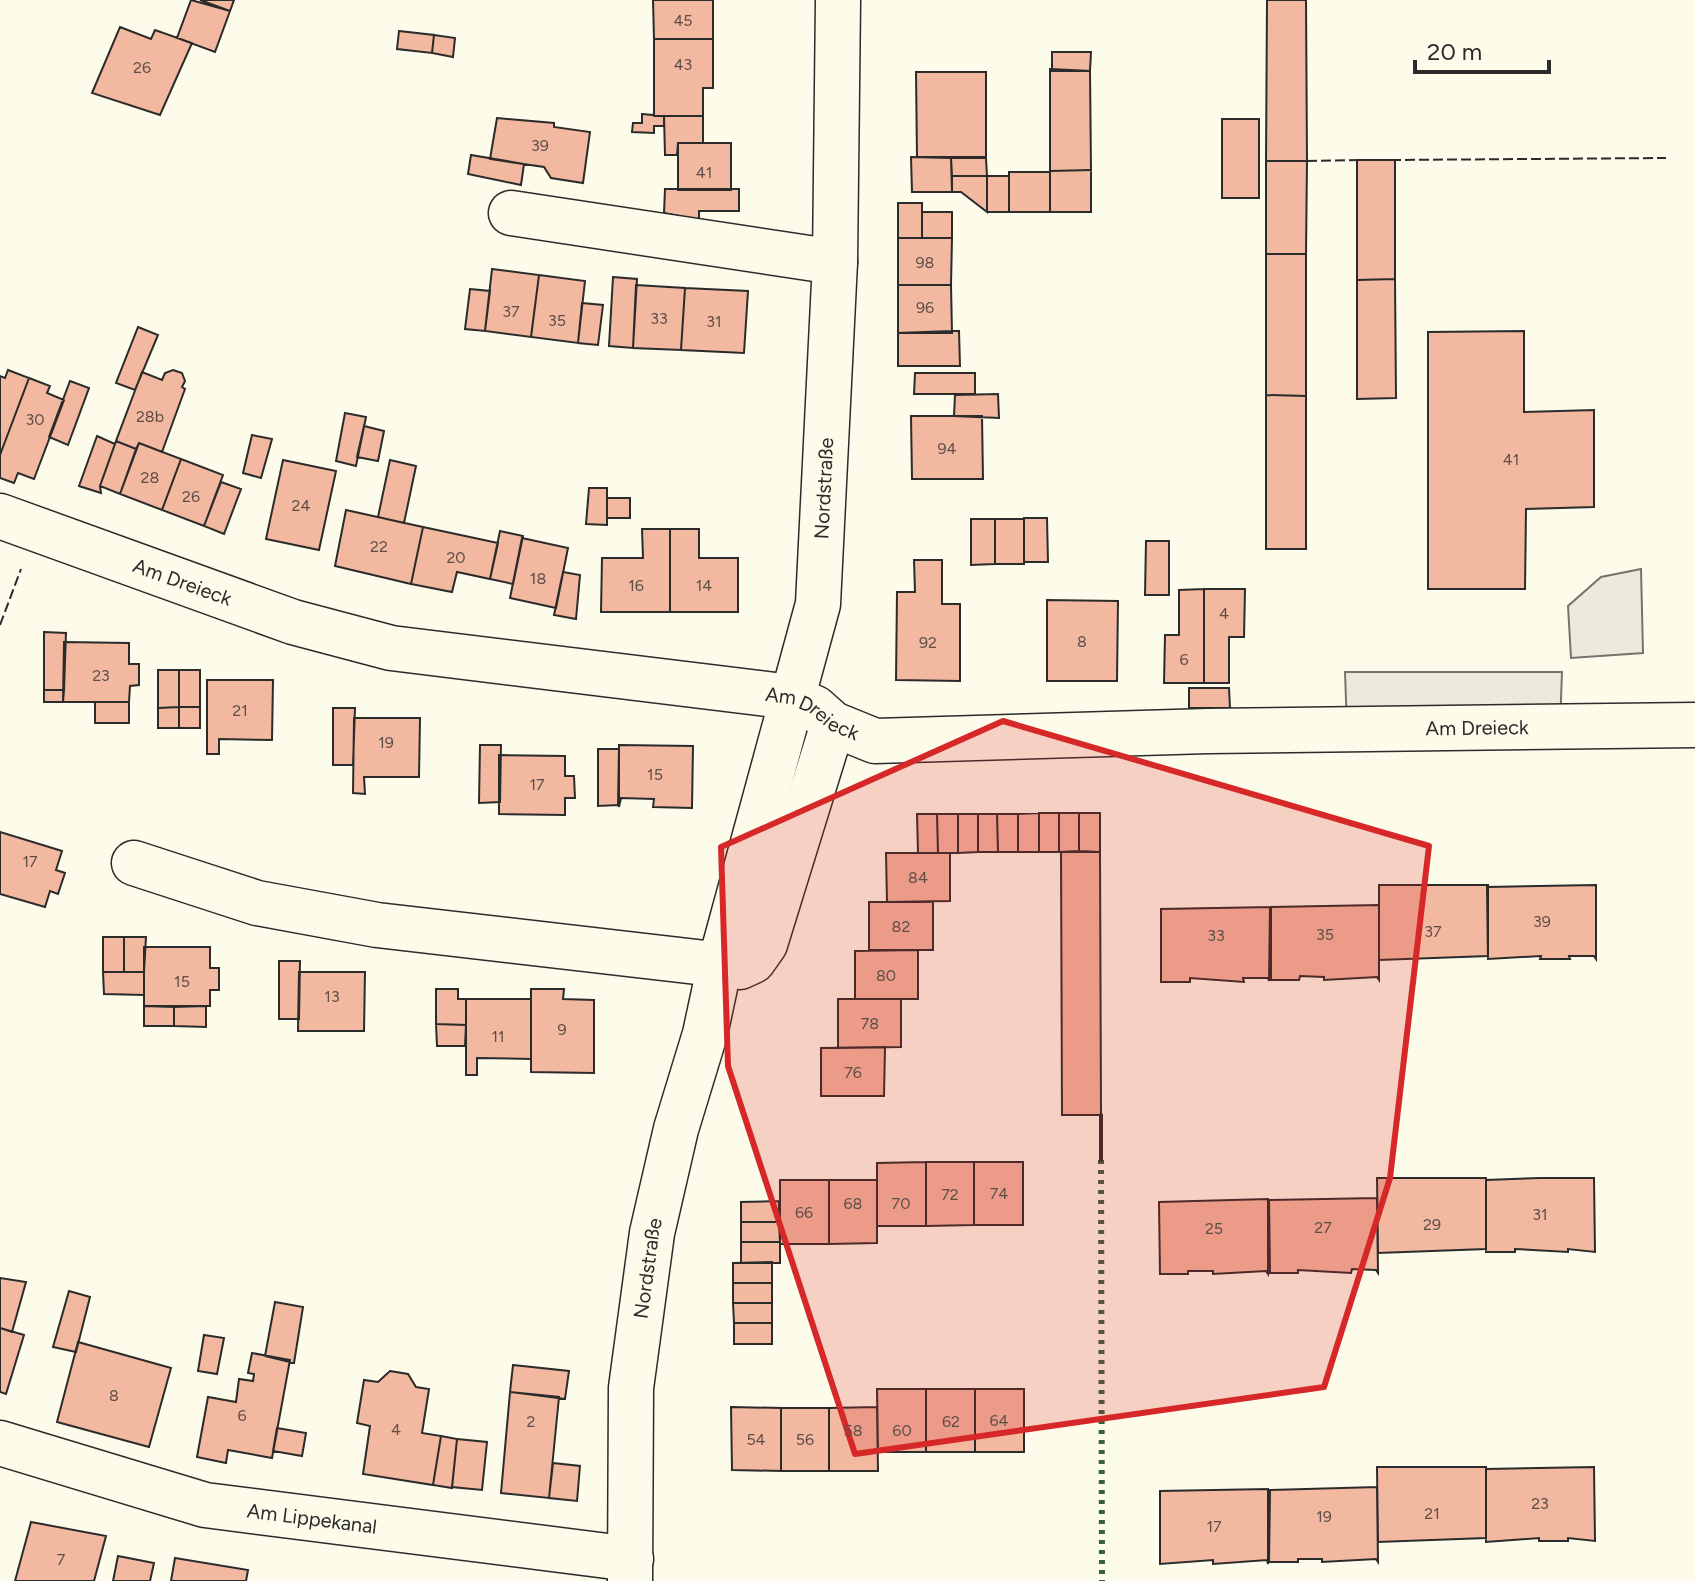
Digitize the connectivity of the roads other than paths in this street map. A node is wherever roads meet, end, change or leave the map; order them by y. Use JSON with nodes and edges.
{"nodes":[{"id":1,"x":838,"y":0,"type":"edge"},
{"id":2,"x":511,"y":213,"type":"dead end"},
{"id":3,"x":835,"y":262,"type":"junction"},
{"id":4,"x":0,"y":516,"type":"edge"},
{"id":5,"x":791,"y":697,"type":"junction"},
{"id":6,"x":833,"y":724,"type":"junction"},
{"id":7,"x":1695,"y":725,"type":"edge"},
{"id":8,"x":134,"y":863,"type":"dead end"},
{"id":9,"x":720,"y":964,"type":"junction"},
{"id":10,"x":0,"y":1443,"type":"edge"},
{"id":11,"x":631,"y":1570,"type":"edge"}],
"edges":[{"from":1,"to":3,"type":"street","name":"Nordstraße"},
{"from":2,"to":3,"type":"street"},
{"from":3,"to":5,"type":"street","name":"Nordstraße"},
{"from":4,"to":5,"type":"street","name":"Am Dreieck"},
{"from":5,"to":6,"type":"street","name":"Am Dreieck"},
{"from":5,"to":9,"type":"street","name":"Nordstraße"},
{"from":6,"to":7,"type":"street","name":"Am Dreieck"},
{"from":6,"to":9,"type":"street"},
{"from":8,"to":9,"type":"street"},
{"from":9,"to":11,"type":"street","name":"Nordstraße"},
{"from":10,"to":11,"type":"street","name":"Am Lippekanal"}]}
